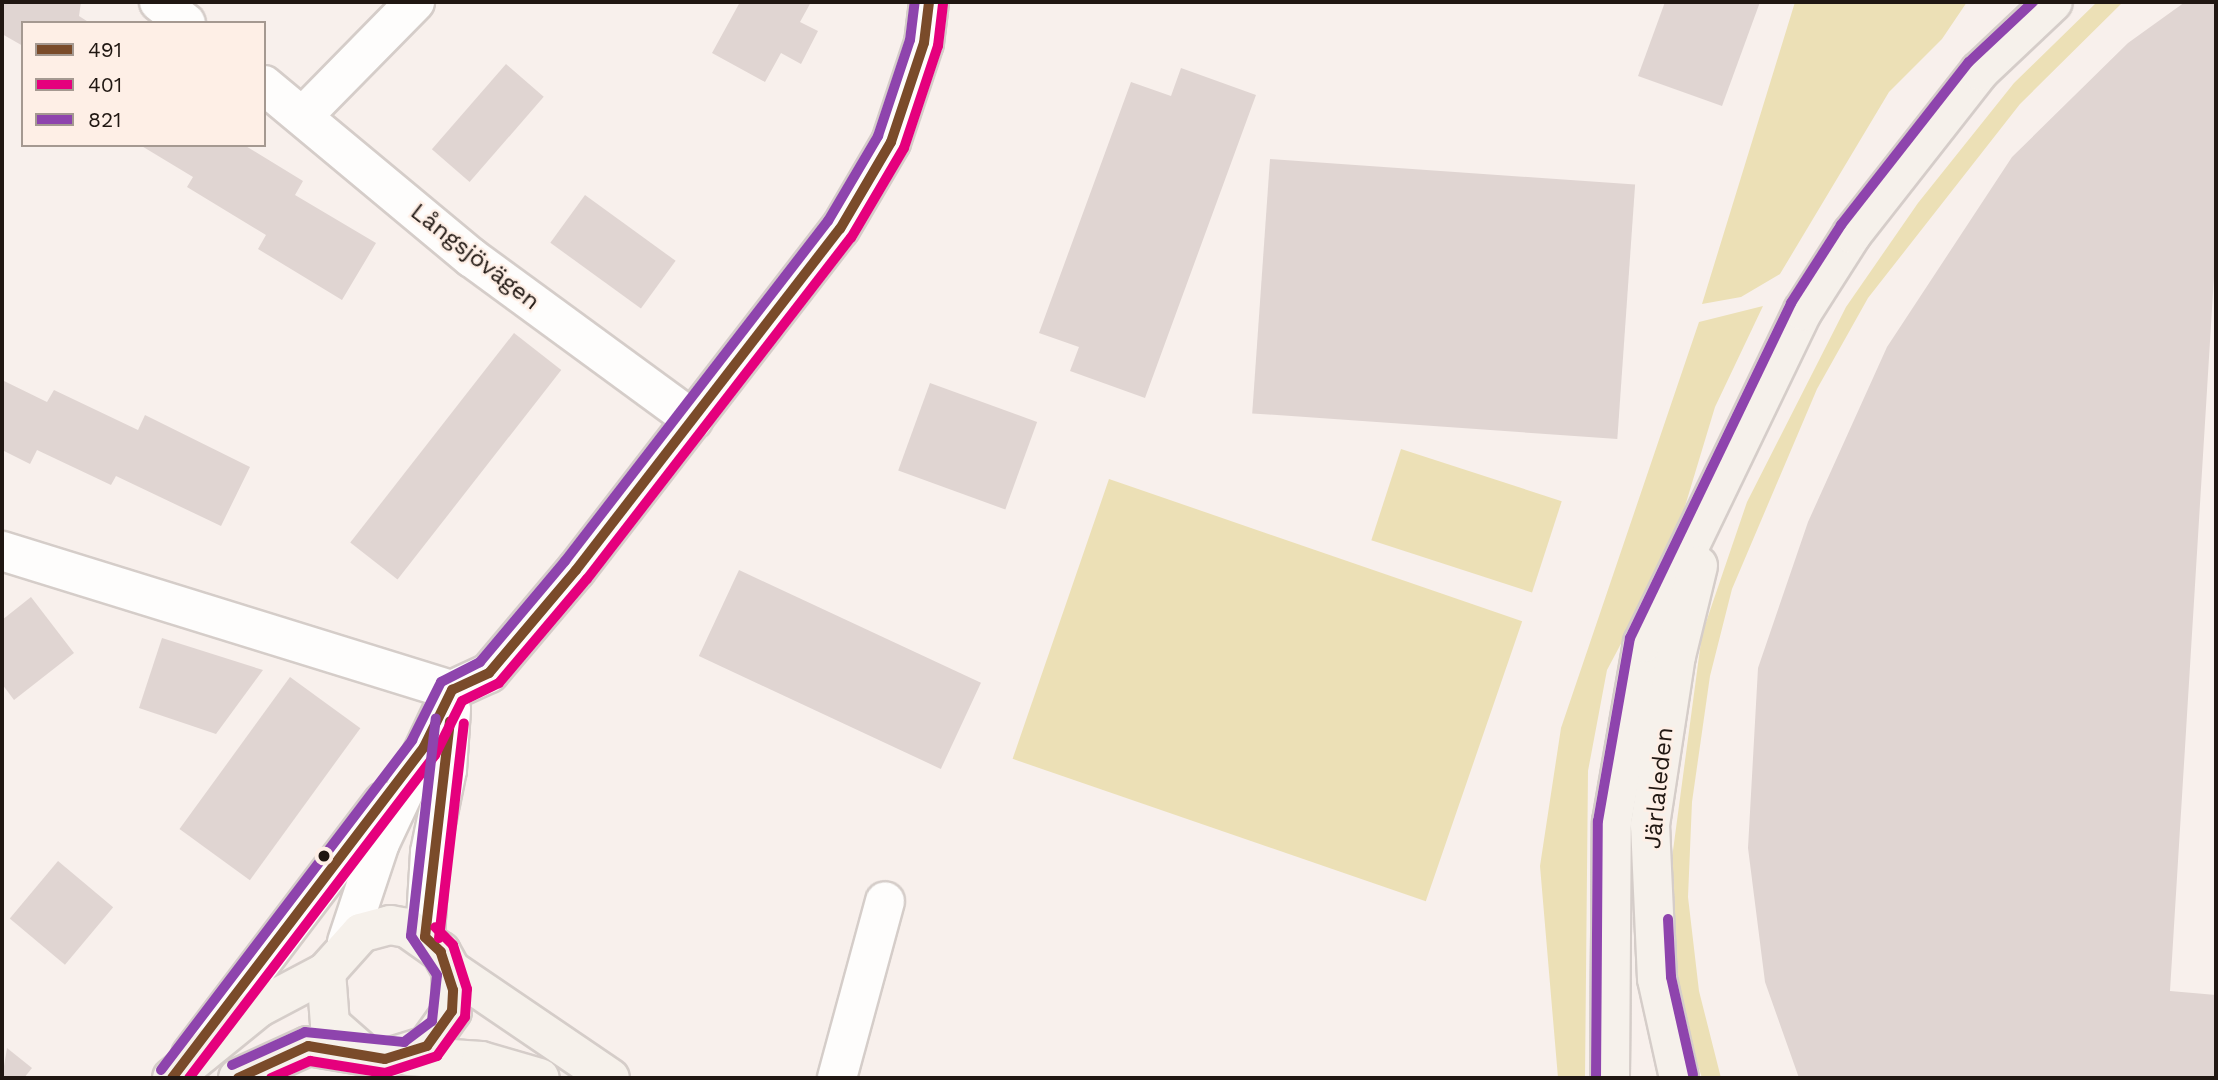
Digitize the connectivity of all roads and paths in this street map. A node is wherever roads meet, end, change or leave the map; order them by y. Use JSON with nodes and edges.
{"nodes":[{"id":1,"x":159,"y":2,"type":"edge"},
{"id":2,"x":415,"y":2,"type":"edge"},
{"id":3,"x":929,"y":2,"type":"edge"},
{"id":4,"x":2053,"y":2,"type":"edge"},
{"id":5,"x":183,"y":21,"type":"edge"},
{"id":6,"x":266,"y":87,"type":"edge"},
{"id":7,"x":303,"y":116,"type":"junction"},
{"id":8,"x":693,"y":420,"type":"junction"},
{"id":9,"x":1714,"y":500,"type":"junction"},
{"id":10,"x":2,"y":551,"type":"edge"},
{"id":11,"x":452,"y":690,"type":"junction"},
{"id":12,"x":424,"y":747,"type":"junction"},
{"id":13,"x":886,"y":901,"type":"dead end"},
{"id":14,"x":425,"y":937,"type":"junction"},
{"id":15,"x":347,"y":942,"type":"junction"},
{"id":16,"x":451,"y":970,"type":"junction"},
{"id":17,"x":326,"y":972,"type":"junction"},
{"id":18,"x":363,"y":1053,"type":"junction"},
{"id":19,"x":408,"y":1056,"type":"junction"},
{"id":20,"x":178,"y":1072,"type":"edge"},
{"id":21,"x":238,"y":1078,"type":"edge"},
{"id":22,"x":540,"y":1078,"type":"edge"},
{"id":23,"x":610,"y":1078,"type":"edge"},
{"id":24,"x":837,"y":1078,"type":"edge"},
{"id":25,"x":1610,"y":1078,"type":"edge"},
{"id":26,"x":1679,"y":1078,"type":"edge"}],
"edges":[{"from":1,"to":5,"type":"street"},
{"from":2,"to":7,"type":"street"},
{"from":3,"to":8,"type":"street"},
{"from":4,"to":9,"type":"main road","name":"Järlaleden"},
{"from":6,"to":7,"type":"street","name":"Långsjövägen"},
{"from":7,"to":8,"type":"street","name":"Långsjövägen"},
{"from":8,"to":11,"type":"street"},
{"from":9,"to":25,"type":"main road","name":"Järlaleden"},
{"from":9,"to":26,"type":"main road","name":"Järlaleden"},
{"from":10,"to":11,"type":"street"},
{"from":11,"to":12,"type":"street"},
{"from":11,"to":14,"type":"street"},
{"from":12,"to":15,"type":"street"},
{"from":12,"to":20,"type":"street"},
{"from":13,"to":24,"type":"street"},
{"from":14,"to":15,"type":"main road"},
{"from":14,"to":16,"type":"main road"},
{"from":15,"to":17,"type":"main road"},
{"from":16,"to":19,"type":"main road"},
{"from":16,"to":23,"type":"main road"},
{"from":17,"to":18,"type":"main road"},
{"from":17,"to":20,"type":"main road"},
{"from":18,"to":19,"type":"main road"},
{"from":18,"to":21,"type":"main road"},
{"from":19,"to":22,"type":"main road"}]}
